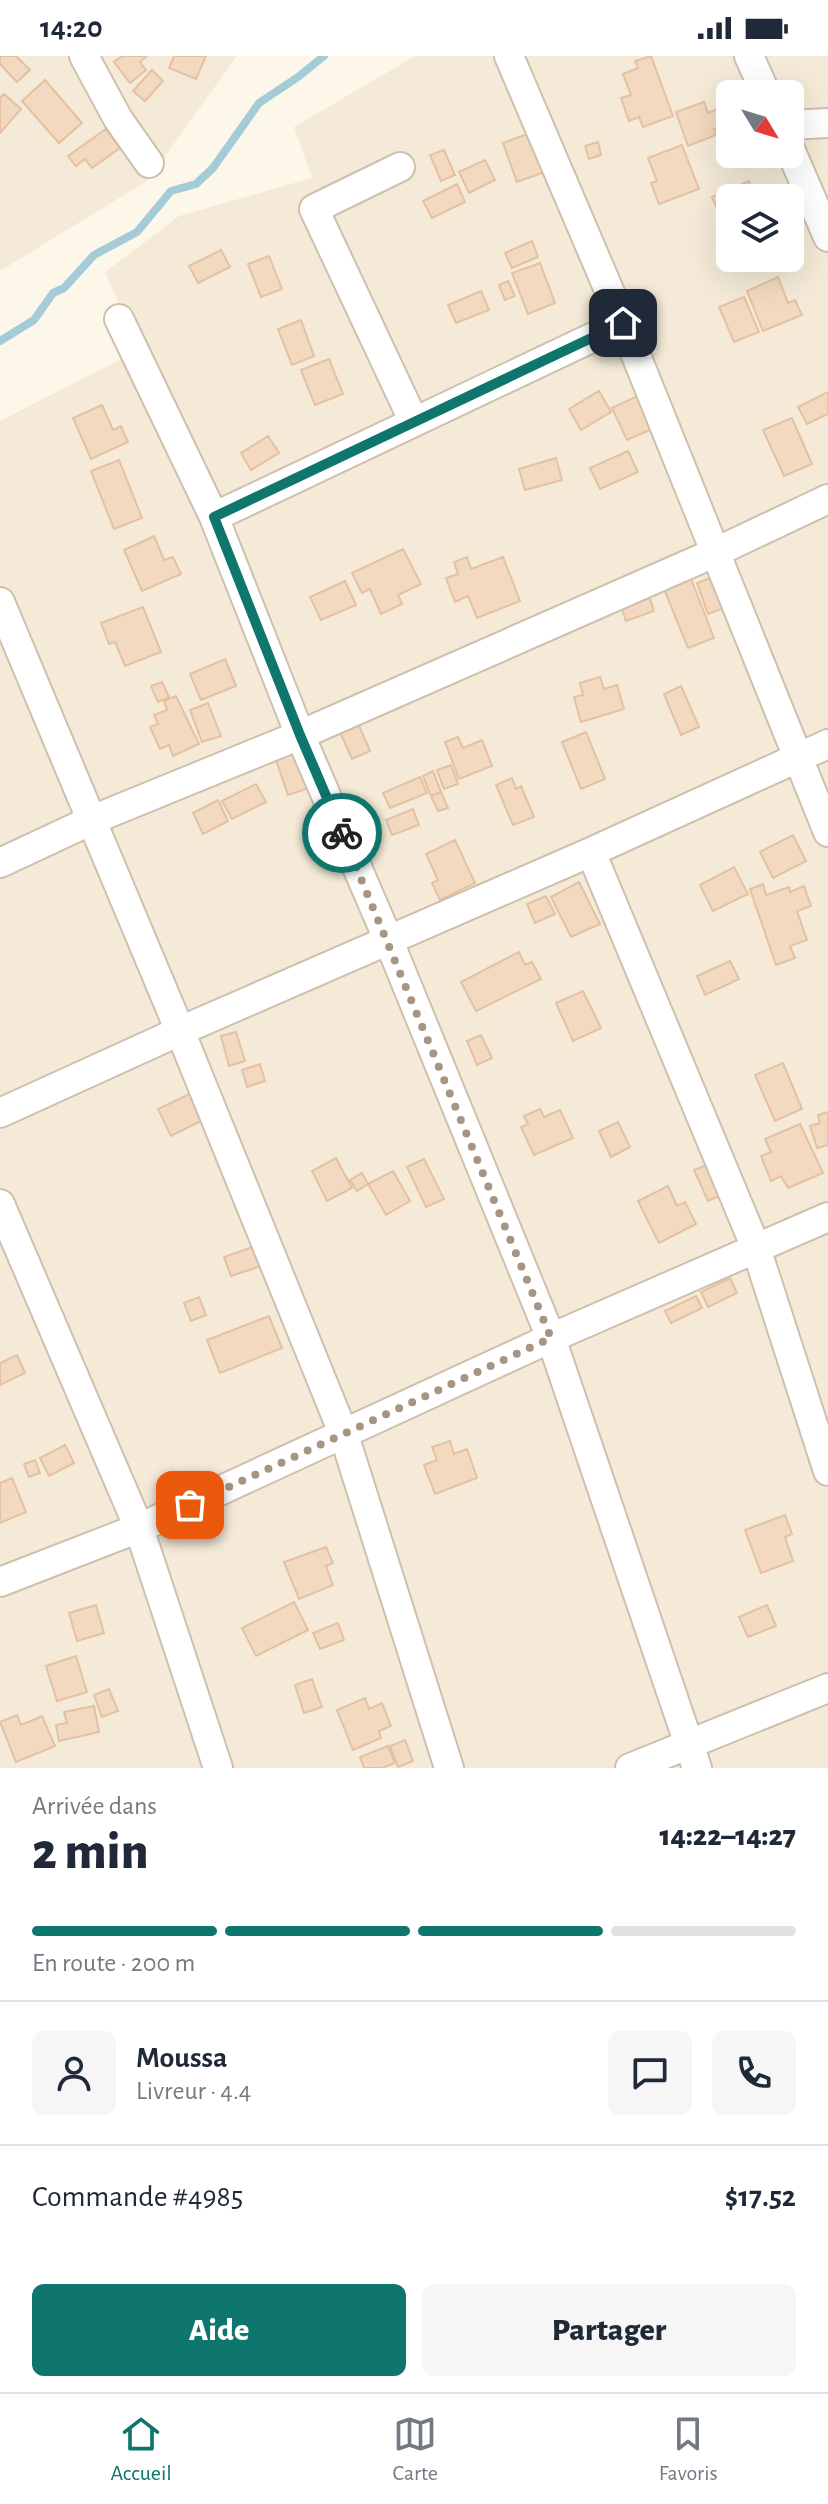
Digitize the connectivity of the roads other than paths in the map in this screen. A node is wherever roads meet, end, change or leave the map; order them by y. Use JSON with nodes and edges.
{"nodes":[{"id":1,"x":84,"y":56,"type":"edge"},
{"id":2,"x":509,"y":56,"type":"edge"},
{"id":3,"x":749,"y":56,"type":"edge"},
{"id":4,"x":760,"y":80,"type":"edge"},
{"id":5,"x":828,"y":123,"type":"edge"},
{"id":6,"x":804,"y":124,"type":"edge"},
{"id":7,"x":149,"y":163,"type":"dead end"},
{"id":8,"x":400,"y":167,"type":"dead end"},
{"id":9,"x":798,"y":168,"type":"edge"},
{"id":10,"x":828,"y":237,"type":"edge"},
{"id":11,"x":119,"y":319,"type":"dead end"},
{"id":12,"x":623,"y":323,"type":"junction"},
{"id":13,"x":414,"y":422,"type":"junction"},
{"id":14,"x":828,"y":499,"type":"edge"},
{"id":15,"x":214,"y":517,"type":"junction"},
{"id":16,"x":714,"y":553,"type":"junction"},
{"id":17,"x":0,"y":602,"type":"edge"},
{"id":18,"x":300,"y":735,"type":"junction"},
{"id":19,"x":828,"y":744,"type":"edge"},
{"id":20,"x":797,"y":758,"type":"junction"},
{"id":21,"x":92,"y":820,"type":"junction"},
{"id":22,"x":828,"y":832,"type":"edge"},
{"id":23,"x":591,"y":852,"type":"junction"},
{"id":24,"x":0,"y":863,"type":"edge"},
{"id":25,"x":388,"y":939,"type":"junction"},
{"id":26,"x":180,"y":1031,"type":"junction"},
{"id":27,"x":0,"y":1113,"type":"edge"},
{"id":28,"x":0,"y":1204,"type":"edge"},
{"id":29,"x":828,"y":1217,"type":"edge"},
{"id":30,"x":756,"y":1248,"type":"junction"},
{"id":31,"x":551,"y":1338,"type":"junction"},
{"id":32,"x":344,"y":1435,"type":"junction"},
{"id":33,"x":828,"y":1471,"type":"edge"},
{"id":34,"x":139,"y":1528,"type":"junction"},
{"id":35,"x":0,"y":1582,"type":"edge"},
{"id":36,"x":828,"y":1688,"type":"edge"},
{"id":37,"x":693,"y":1757,"type":"edge"},
{"id":38,"x":218,"y":1768,"type":"edge"},
{"id":39,"x":449,"y":1768,"type":"edge"},
{"id":40,"x":630,"y":1768,"type":"edge"}],
"edges":[{"from":1,"to":7,"type":"street"},
{"from":2,"to":12,"type":"street"},
{"from":3,"to":4,"type":"street"},
{"from":5,"to":6,"type":"street"},
{"from":8,"to":13,"type":"street"},
{"from":9,"to":10,"type":"street"},
{"from":11,"to":15,"type":"street"},
{"from":12,"to":13,"type":"street"},
{"from":12,"to":16,"type":"street"},
{"from":13,"to":15,"type":"street"},
{"from":14,"to":16,"type":"street"},
{"from":15,"to":18,"type":"street"},
{"from":16,"to":18,"type":"street"},
{"from":16,"to":20,"type":"street"},
{"from":17,"to":21,"type":"street"},
{"from":18,"to":21,"type":"street"},
{"from":18,"to":25,"type":"street"},
{"from":19,"to":20,"type":"street"},
{"from":20,"to":22,"type":"street"},
{"from":20,"to":23,"type":"street"},
{"from":21,"to":24,"type":"street"},
{"from":21,"to":26,"type":"street"},
{"from":23,"to":25,"type":"street"},
{"from":23,"to":30,"type":"street"},
{"from":25,"to":26,"type":"street"},
{"from":25,"to":31,"type":"street"},
{"from":26,"to":27,"type":"street"},
{"from":26,"to":32,"type":"street"},
{"from":28,"to":34,"type":"street"},
{"from":29,"to":30,"type":"street"},
{"from":30,"to":31,"type":"street"},
{"from":30,"to":33,"type":"street"},
{"from":31,"to":32,"type":"street"},
{"from":31,"to":37,"type":"street"},
{"from":32,"to":34,"type":"street"},
{"from":32,"to":39,"type":"street"},
{"from":34,"to":35,"type":"street"},
{"from":34,"to":38,"type":"street"},
{"from":36,"to":37,"type":"street"},
{"from":37,"to":40,"type":"street"}]}
